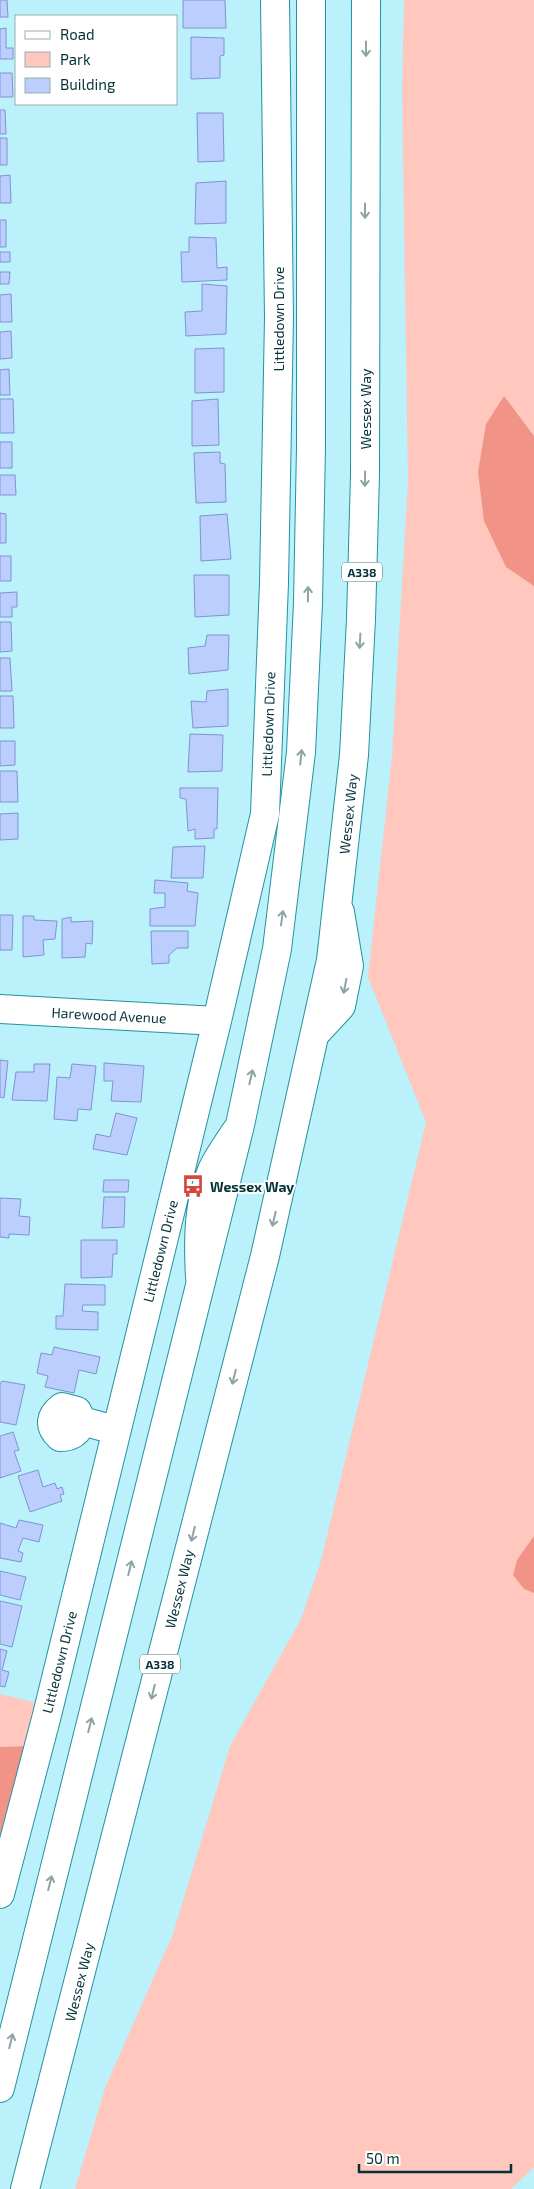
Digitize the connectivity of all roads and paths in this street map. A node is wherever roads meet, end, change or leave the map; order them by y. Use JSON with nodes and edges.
{"nodes":[{"id":1,"x":275,"y":0,"type":"edge"},
{"id":2,"x":311,"y":0,"type":"edge"},
{"id":3,"x":366,"y":0,"type":"edge"},
{"id":4,"x":0,"y":1009,"type":"edge"},
{"id":5,"x":217,"y":1021,"type":"junction"},
{"id":6,"x":82,"y":1421,"type":"dead end"},
{"id":7,"x":115,"y":1430,"type":"junction"},
{"id":8,"x":0,"y":1894,"type":"edge"},
{"id":9,"x":0,"y":2088,"type":"edge"},
{"id":10,"x":25,"y":2189,"type":"edge"}],
"edges":[{"from":1,"to":5,"type":"main road","name":"Littledown Drive"},
{"from":9,"to":2,"type":"main road","one_way":true},
{"from":3,"to":10,"type":"main road","name":"Wessex Way","number":"A338","one_way":true},
{"from":4,"to":5,"type":"main road","name":"Harewood Avenue"},
{"from":5,"to":7,"type":"main road","name":"Littledown Drive"},
{"from":6,"to":7,"type":"main road"},
{"from":7,"to":8,"type":"main road","name":"Littledown Drive"}]}
